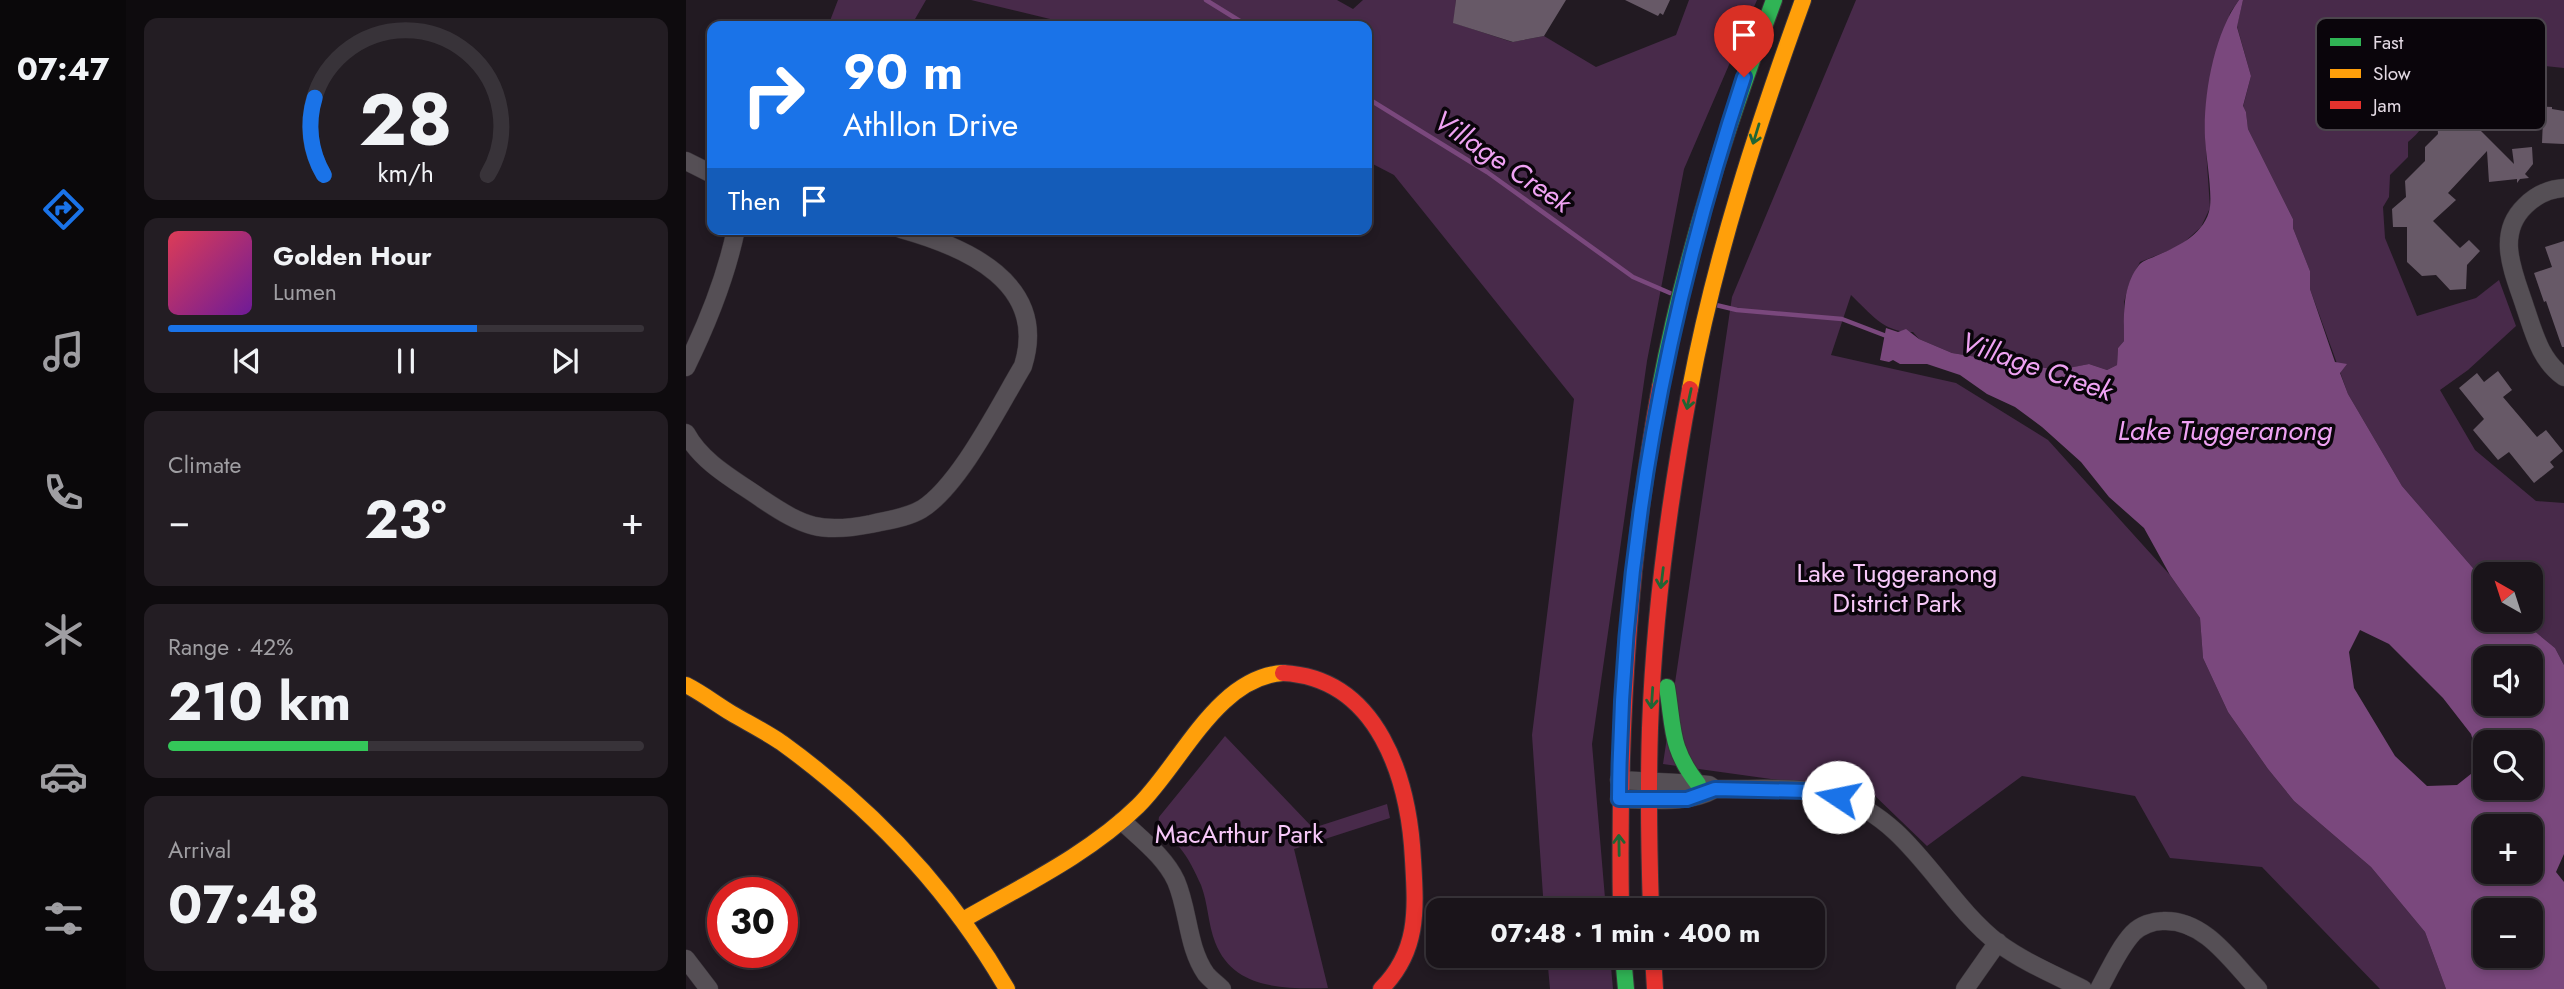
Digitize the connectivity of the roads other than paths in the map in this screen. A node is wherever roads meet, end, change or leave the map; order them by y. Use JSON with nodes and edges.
{"nodes":[{"id":1,"x":1774,"y":0,"type":"edge"},
{"id":2,"x":1803,"y":0,"type":"edge"},
{"id":3,"x":686,"y":161,"type":"edge"},
{"id":4,"x":707,"y":172,"type":"edge"},
{"id":5,"x":2564,"y":188,"type":"edge"},
{"id":6,"x":735,"y":235,"type":"edge"},
{"id":7,"x":923,"y":235,"type":"edge"},
{"id":8,"x":686,"y":367,"type":"edge"},
{"id":9,"x":2564,"y":377,"type":"edge"},
{"id":10,"x":686,"y":433,"type":"edge"},
{"id":11,"x":1657,"y":630,"type":"junction"},
{"id":12,"x":686,"y":685,"type":"edge"},
{"id":13,"x":1619,"y":780,"type":"junction"},
{"id":14,"x":1706,"y":787,"type":"junction"},
{"id":15,"x":1649,"y":790,"type":"junction"},
{"id":16,"x":1619,"y":799,"type":"junction"},
{"id":17,"x":1122,"y":821,"type":"junction"},
{"id":18,"x":1621,"y":898,"type":"edge"},
{"id":19,"x":1651,"y":898,"type":"edge"},
{"id":20,"x":963,"y":920,"type":"junction"},
{"id":21,"x":1998,"y":943,"type":"junction"},
{"id":22,"x":686,"y":959,"type":"edge"},
{"id":23,"x":1624,"y":968,"type":"edge"},
{"id":24,"x":1654,"y":968,"type":"edge"},
{"id":25,"x":709,"y":989,"type":"edge"},
{"id":26,"x":1007,"y":989,"type":"edge"},
{"id":27,"x":1222,"y":989,"type":"edge"},
{"id":28,"x":1381,"y":989,"type":"edge"},
{"id":29,"x":1626,"y":989,"type":"edge"},
{"id":30,"x":1655,"y":989,"type":"edge"},
{"id":31,"x":1965,"y":989,"type":"edge"},
{"id":32,"x":2083,"y":989,"type":"edge"},
{"id":33,"x":2099,"y":989,"type":"edge"},
{"id":34,"x":2258,"y":989,"type":"edge"}],
"edges":[{"from":1,"to":13,"type":"main road"},
{"from":2,"to":11,"type":"main road","one_way":true},
{"from":3,"to":4,"type":"street"},
{"from":5,"to":9,"type":"street"},
{"from":6,"to":8,"type":"street"},
{"from":7,"to":10,"type":"street"},
{"from":11,"to":14,"type":"main road"},
{"from":11,"to":15,"type":"main road","one_way":true},
{"from":12,"to":20,"type":"main road"},
{"from":13,"to":15,"type":"street"},
{"from":13,"to":16,"type":"main road"},
{"from":14,"to":15,"type":"street"},
{"from":14,"to":21,"type":"street"},
{"from":15,"to":16,"type":"street"},
{"from":15,"to":19,"type":"main road"},
{"from":18,"to":16,"type":"main road","one_way":true},
{"from":17,"to":20,"type":"main road"},
{"from":17,"to":27,"type":"street"},
{"from":17,"to":28,"type":"main road"},
{"from":20,"to":26,"type":"main road"},
{"from":21,"to":31,"type":"street"},
{"from":21,"to":32,"type":"street"},
{"from":22,"to":25,"type":"street"},
{"from":23,"to":29,"type":"main road"},
{"from":24,"to":30,"type":"main road"},
{"from":33,"to":34,"type":"street"}]}
